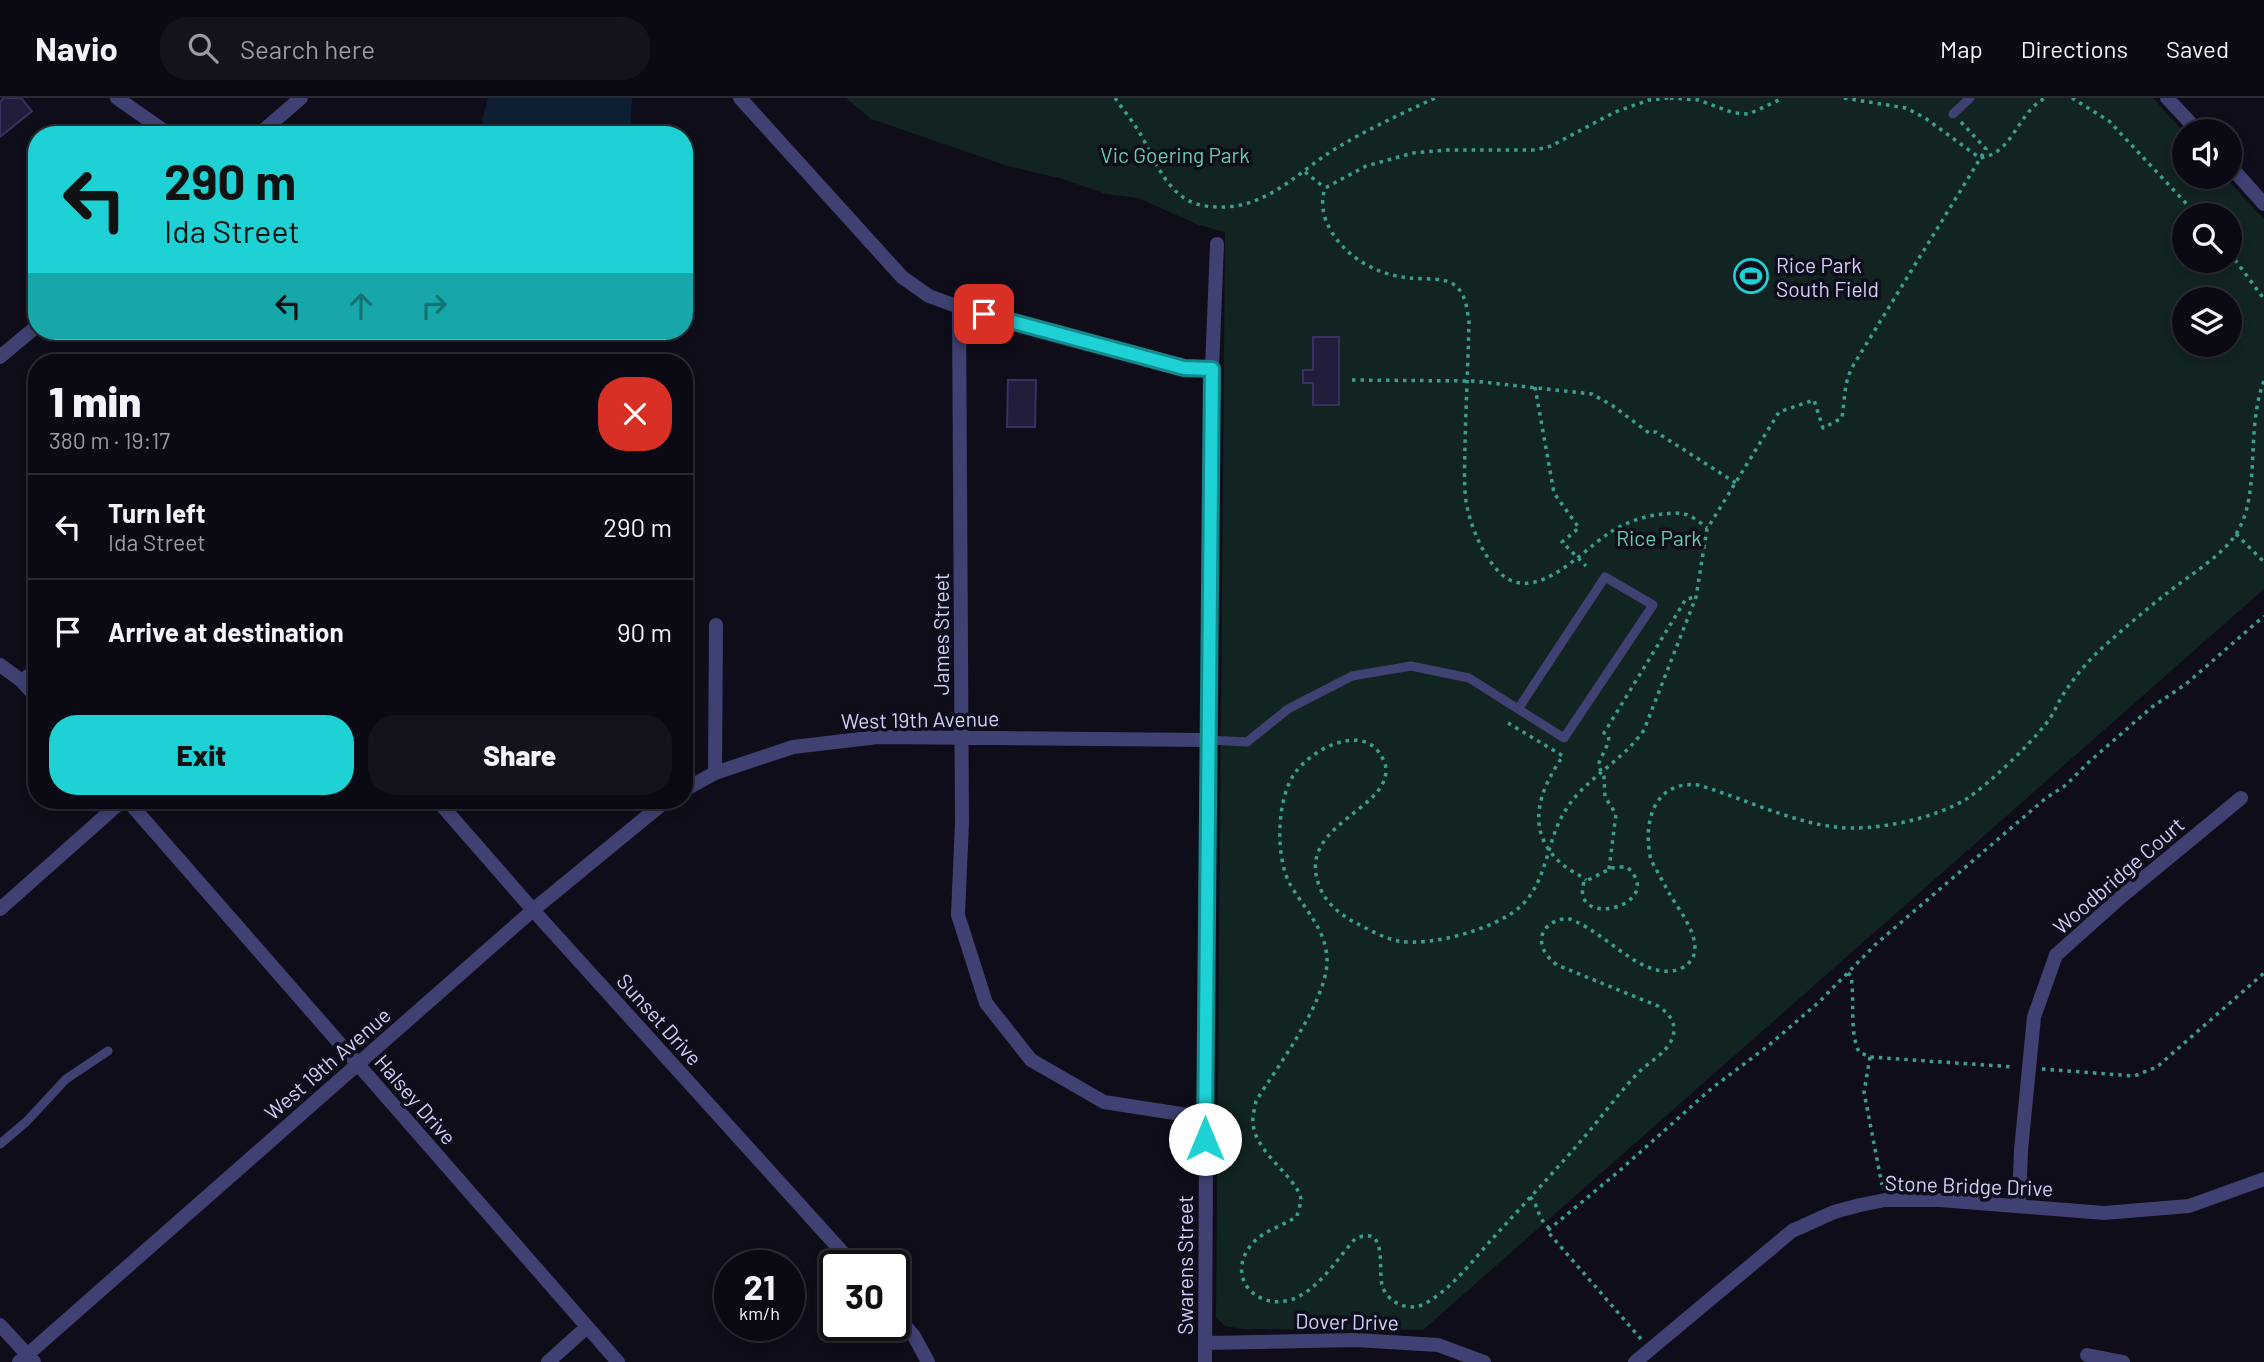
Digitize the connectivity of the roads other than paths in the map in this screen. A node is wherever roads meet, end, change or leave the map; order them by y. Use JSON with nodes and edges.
{"nodes":[{"id":1,"x":117,"y":98,"type":"edge"},
{"id":2,"x":301,"y":98,"type":"edge"},
{"id":3,"x":740,"y":98,"type":"edge"},
{"id":4,"x":1970,"y":98,"type":"edge"},
{"id":5,"x":2167,"y":98,"type":"edge"},
{"id":6,"x":1953,"y":114,"type":"dead end"},
{"id":7,"x":2187,"y":119,"type":"edge"},
{"id":8,"x":157,"y":126,"type":"edge"},
{"id":9,"x":268,"y":126,"type":"edge"},
{"id":10,"x":2242,"y":179,"type":"edge"},
{"id":11,"x":2264,"y":204,"type":"edge"},
{"id":12,"x":1217,"y":244,"type":"dead end"},
{"id":13,"x":959,"y":307,"type":"junction"},
{"id":14,"x":28,"y":334,"type":"edge"},
{"id":15,"x":0,"y":358,"type":"edge"},
{"id":16,"x":1212,"y":369,"type":"junction"},
{"id":17,"x":716,"y":625,"type":"dead end"},
{"id":18,"x":0,"y":665,"type":"edge"},
{"id":19,"x":28,"y":677,"type":"edge"},
{"id":20,"x":23,"y":681,"type":"junction"},
{"id":21,"x":28,"y":687,"type":"edge"},
{"id":22,"x":1518,"y":709,"type":"junction"},
{"id":23,"x":962,"y":738,"type":"junction"},
{"id":24,"x":1208,"y":740,"type":"junction"},
{"id":25,"x":715,"y":773,"type":"junction"},
{"id":26,"x":693,"y":785,"type":"edge"},
{"id":27,"x":2241,"y":798,"type":"dead end"},
{"id":28,"x":115,"y":809,"type":"edge"},
{"id":29,"x":133,"y":809,"type":"edge"},
{"id":30,"x":445,"y":809,"type":"edge"},
{"id":31,"x":656,"y":809,"type":"edge"},
{"id":32,"x":0,"y":909,"type":"edge"},
{"id":33,"x":533,"y":910,"type":"junction"},
{"id":34,"x":108,"y":1051,"type":"dead end"},
{"id":35,"x":358,"y":1064,"type":"junction"},
{"id":36,"x":1205,"y":1115,"type":"junction"},
{"id":37,"x":0,"y":1144,"type":"edge"},
{"id":38,"x":2264,"y":1179,"type":"edge"},
{"id":39,"x":2019,"y":1205,"type":"junction"},
{"id":40,"x":840,"y":1250,"type":"edge"},
{"id":41,"x":0,"y":1325,"type":"edge"},
{"id":42,"x":587,"y":1327,"type":"junction"},
{"id":43,"x":910,"y":1331,"type":"edge"},
{"id":44,"x":1206,"y":1343,"type":"junction"},
{"id":45,"x":2087,"y":1355,"type":"dead end"},
{"id":46,"x":27,"y":1359,"type":"edge"},
{"id":47,"x":548,"y":1362,"type":"edge"},
{"id":48,"x":618,"y":1362,"type":"edge"},
{"id":49,"x":928,"y":1362,"type":"edge"},
{"id":50,"x":1205,"y":1362,"type":"edge"},
{"id":51,"x":1484,"y":1362,"type":"edge"},
{"id":52,"x":1635,"y":1362,"type":"edge"},
{"id":53,"x":2123,"y":1362,"type":"edge"}],
"edges":[{"from":1,"to":8,"type":"street"},
{"from":2,"to":9,"type":"street"},
{"from":3,"to":13,"type":"street"},
{"from":4,"to":6,"type":"lane"},
{"from":5,"to":7,"type":"street"},
{"from":10,"to":11,"type":"street"},
{"from":12,"to":16,"type":"street","name":"Swarens Street"},
{"from":13,"to":16,"type":"street"},
{"from":13,"to":23,"type":"street","name":"James Street"},
{"from":14,"to":15,"type":"street"},
{"from":16,"to":24,"type":"street","name":"Swarens Street"},
{"from":17,"to":25,"type":"street"},
{"from":18,"to":20,"type":"street"},
{"from":19,"to":20,"type":"street"},
{"from":20,"to":21,"type":"street"},
{"from":22,"to":22,"type":"lane"},
{"from":22,"to":24,"type":"lane"},
{"from":23,"to":24,"type":"street","name":"West 19th Avenue"},
{"from":23,"to":25,"type":"street","name":"West 19th Avenue"},
{"from":23,"to":36,"type":"street","name":"James Street"},
{"from":24,"to":36,"type":"street","name":"Swarens Street"},
{"from":25,"to":26,"type":"street","name":"West 19th Avenue"},
{"from":27,"to":39,"type":"street","name":"Woodbridge Court"},
{"from":28,"to":32,"type":"street"},
{"from":29,"to":35,"type":"street","name":"Halsey Drive"},
{"from":30,"to":33,"type":"street","name":"Sunset Drive"},
{"from":31,"to":33,"type":"street","name":"West 19th Avenue"},
{"from":33,"to":35,"type":"street","name":"West 19th Avenue"},
{"from":33,"to":40,"type":"street","name":"Sunset Drive"},
{"from":34,"to":37,"type":"lane"},
{"from":35,"to":42,"type":"street","name":"Halsey Drive"},
{"from":35,"to":46,"type":"street","name":"West 19th Avenue"},
{"from":36,"to":44,"type":"street","name":"Swarens Street"},
{"from":38,"to":39,"type":"street","name":"Stone Bridge Drive"},
{"from":39,"to":52,"type":"street","name":"Stone Bridge Drive"},
{"from":41,"to":46,"type":"street"},
{"from":42,"to":47,"type":"street"},
{"from":42,"to":48,"type":"street","name":"Halsey Drive"},
{"from":43,"to":49,"type":"street"},
{"from":44,"to":50,"type":"street","name":"Swarens Street"},
{"from":44,"to":51,"type":"street","name":"Dover Drive"},
{"from":45,"to":53,"type":"street"}]}
